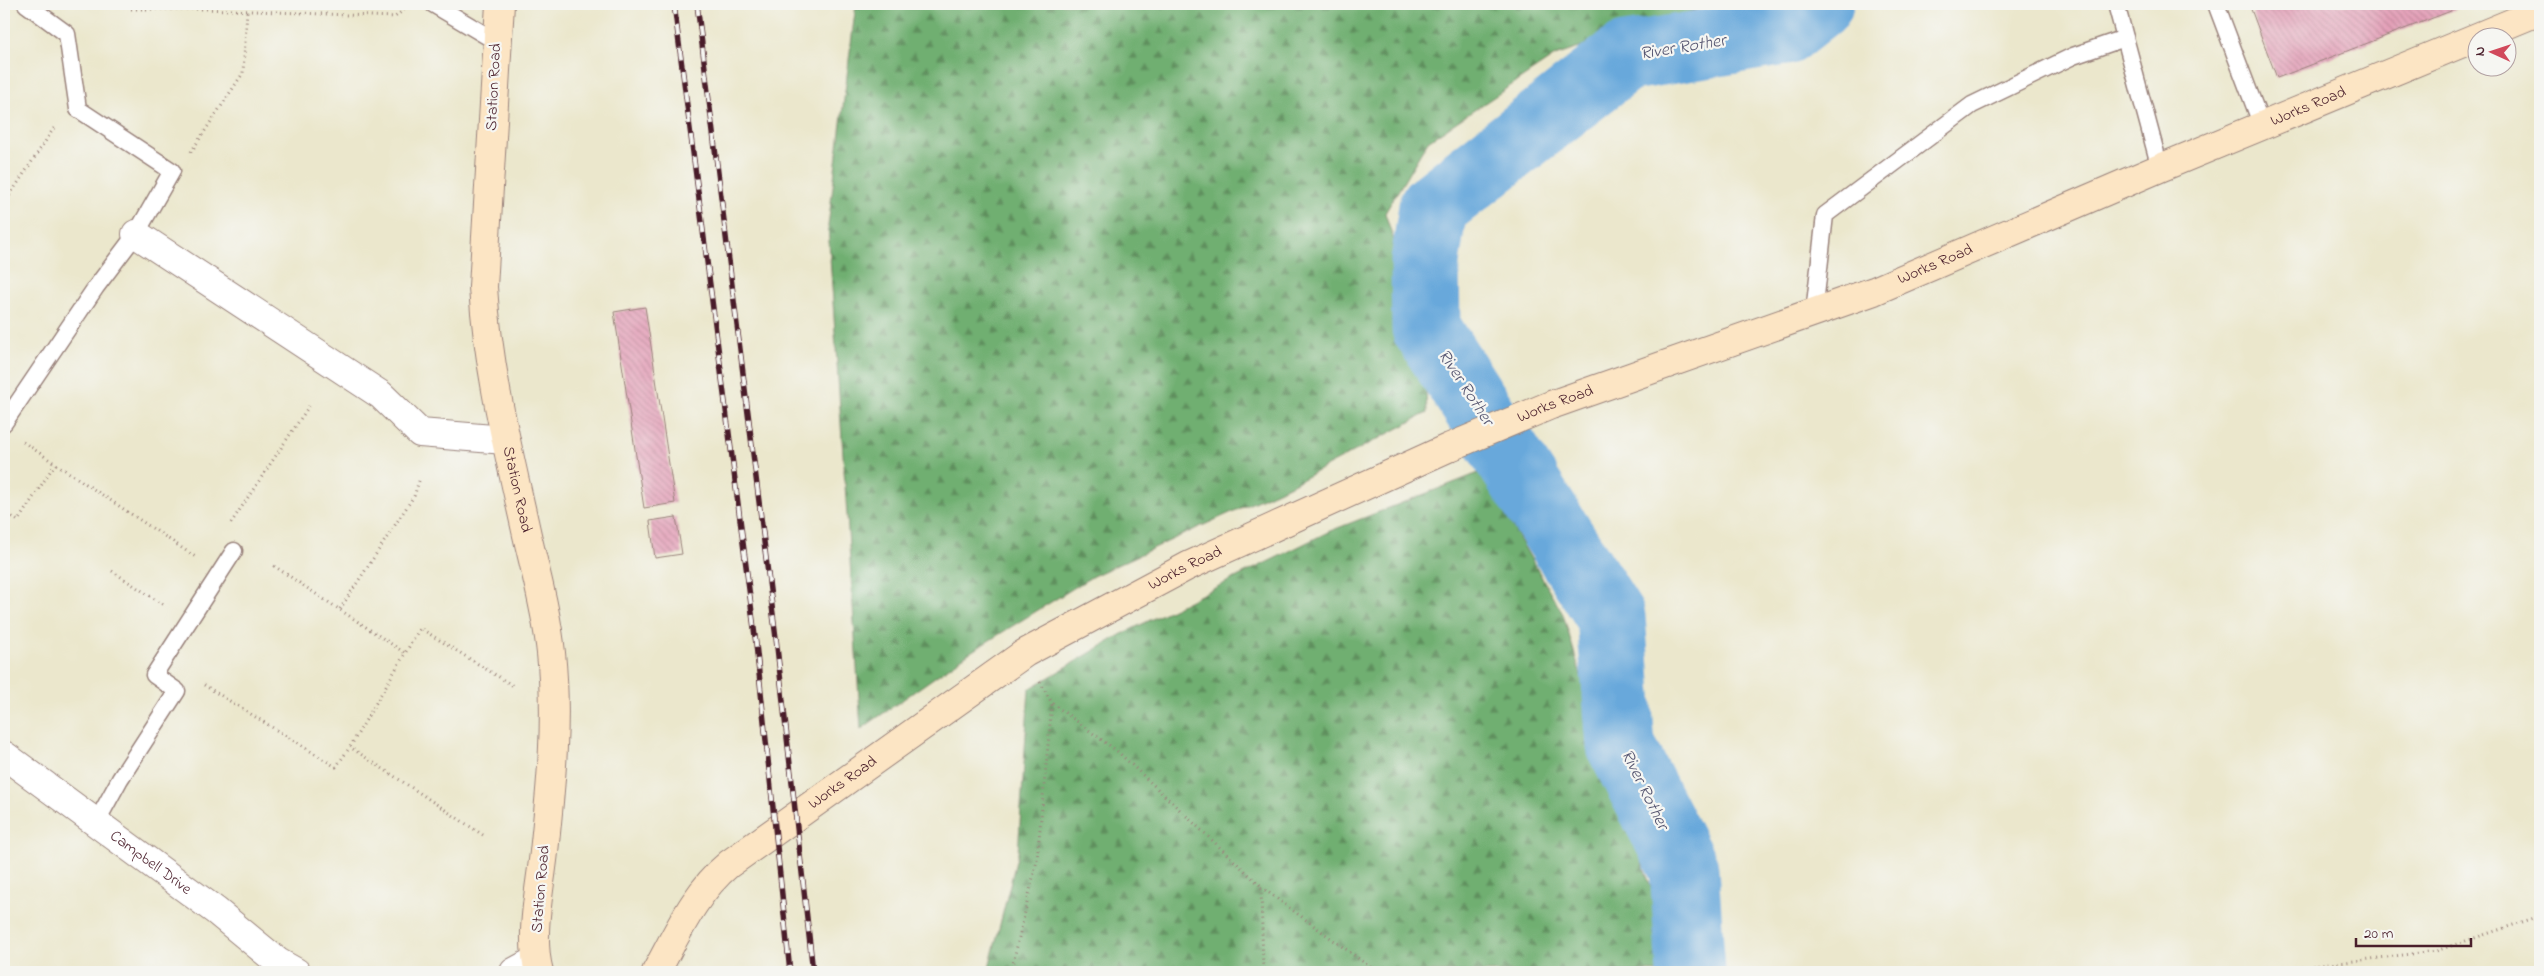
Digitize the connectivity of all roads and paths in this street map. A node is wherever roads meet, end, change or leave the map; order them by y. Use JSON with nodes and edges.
{"nodes":[{"id":1,"x":26,"y":4,"type":"edge"},
{"id":2,"x":207,"y":4,"type":"edge"},
{"id":3,"x":411,"y":4,"type":"edge"},
{"id":4,"x":433,"y":4,"type":"edge"},
{"id":5,"x":500,"y":4,"type":"edge"},
{"id":6,"x":2116,"y":4,"type":"edge"},
{"id":7,"x":2216,"y":4,"type":"edge"},
{"id":8,"x":130,"y":9,"type":"dead end"},
{"id":9,"x":206,"y":9,"type":"junction"},
{"id":10,"x":247,"y":11,"type":"junction"},
{"id":11,"x":2540,"y":11,"type":"edge"},
{"id":12,"x":2125,"y":38,"type":"junction"},
{"id":13,"x":497,"y":42,"type":"junction"},
{"id":14,"x":76,"y":93,"type":"junction"},
{"id":15,"x":2262,"y":126,"type":"junction"},
{"id":16,"x":187,"y":158,"type":"dead end"},
{"id":17,"x":2160,"y":168,"type":"junction"},
{"id":18,"x":4,"y":204,"type":"edge"},
{"id":19,"x":136,"y":234,"type":"junction"},
{"id":20,"x":1814,"y":313,"type":"junction"},
{"id":21,"x":309,"y":406,"type":"dead end"},
{"id":22,"x":4,"y":423,"type":"edge"},
{"id":23,"x":16,"y":438,"type":"dead end"},
{"id":24,"x":505,"y":440,"type":"junction"},
{"id":25,"x":55,"y":464,"type":"junction"},
{"id":26,"x":420,"y":478,"type":"dead end"},
{"id":27,"x":4,"y":511,"type":"edge"},
{"id":28,"x":230,"y":526,"type":"dead end"},
{"id":29,"x":234,"y":551,"type":"dead end"},
{"id":30,"x":205,"y":563,"type":"dead end"},
{"id":31,"x":274,"y":566,"type":"dead end"},
{"id":32,"x":112,"y":571,"type":"dead end"},
{"id":33,"x":340,"y":609,"type":"junction"},
{"id":34,"x":174,"y":611,"type":"dead end"},
{"id":35,"x":405,"y":653,"type":"junction"},
{"id":36,"x":164,"y":660,"type":"junction"},
{"id":37,"x":515,"y":687,"type":"dead end"},
{"id":38,"x":350,"y":747,"type":"junction"},
{"id":39,"x":4,"y":755,"type":"edge"},
{"id":40,"x":96,"y":823,"type":"junction"},
{"id":41,"x":483,"y":835,"type":"dead end"},
{"id":42,"x":1261,"y":886,"type":"junction"},
{"id":43,"x":2540,"y":916,"type":"edge"},
{"id":44,"x":530,"y":968,"type":"edge"},
{"id":45,"x":296,"y":972,"type":"edge"},
{"id":46,"x":656,"y":972,"type":"edge"},
{"id":47,"x":1010,"y":972,"type":"edge"},
{"id":48,"x":1264,"y":972,"type":"edge"},
{"id":49,"x":1376,"y":972,"type":"edge"},
{"id":50,"x":2263,"y":972,"type":"edge"}],
"edges":[{"from":1,"to":14,"type":"lane"},
{"from":2,"to":9,"type":"path"},
{"from":3,"to":10,"type":"path"},
{"from":4,"to":13,"type":"lane"},
{"from":5,"to":13,"type":"street","name":"Station Road"},
{"from":6,"to":12,"type":"lane"},
{"from":7,"to":15,"type":"lane"},
{"from":8,"to":9,"type":"path"},
{"from":9,"to":10,"type":"path"},
{"from":10,"to":16,"type":"path"},
{"from":11,"to":15,"type":"street","name":"Works Road"},
{"from":12,"to":17,"type":"lane"},
{"from":12,"to":20,"type":"lane"},
{"from":13,"to":24,"type":"street","name":"Station Road"},
{"from":14,"to":18,"type":"path"},
{"from":14,"to":19,"type":"lane"},
{"from":15,"to":17,"type":"street","name":"Works Road"},
{"from":17,"to":20,"type":"street","name":"Works Road"},
{"from":19,"to":22,"type":"lane"},
{"from":19,"to":24,"type":"street"},
{"from":20,"to":46,"type":"street","name":"Works Road"},
{"from":21,"to":28,"type":"path"},
{"from":23,"to":25,"type":"path"},
{"from":24,"to":44,"type":"street","name":"Station Road"},
{"from":25,"to":27,"type":"path"},
{"from":25,"to":30,"type":"path"},
{"from":26,"to":33,"type":"path"},
{"from":29,"to":36,"type":"lane"},
{"from":31,"to":33,"type":"path"},
{"from":32,"to":34,"type":"path"},
{"from":33,"to":35,"type":"path"},
{"from":35,"to":37,"type":"path"},
{"from":35,"to":38,"type":"path"},
{"from":36,"to":38,"type":"path"},
{"from":36,"to":40,"type":"lane"},
{"from":38,"to":41,"type":"path"},
{"from":39,"to":40,"type":"street","name":"Campbell Drive"},
{"from":40,"to":45,"type":"street","name":"Campbell Drive"},
{"from":42,"to":47,"type":"path"},
{"from":42,"to":48,"type":"path"},
{"from":42,"to":49,"type":"path"},
{"from":43,"to":50,"type":"path"}]}
